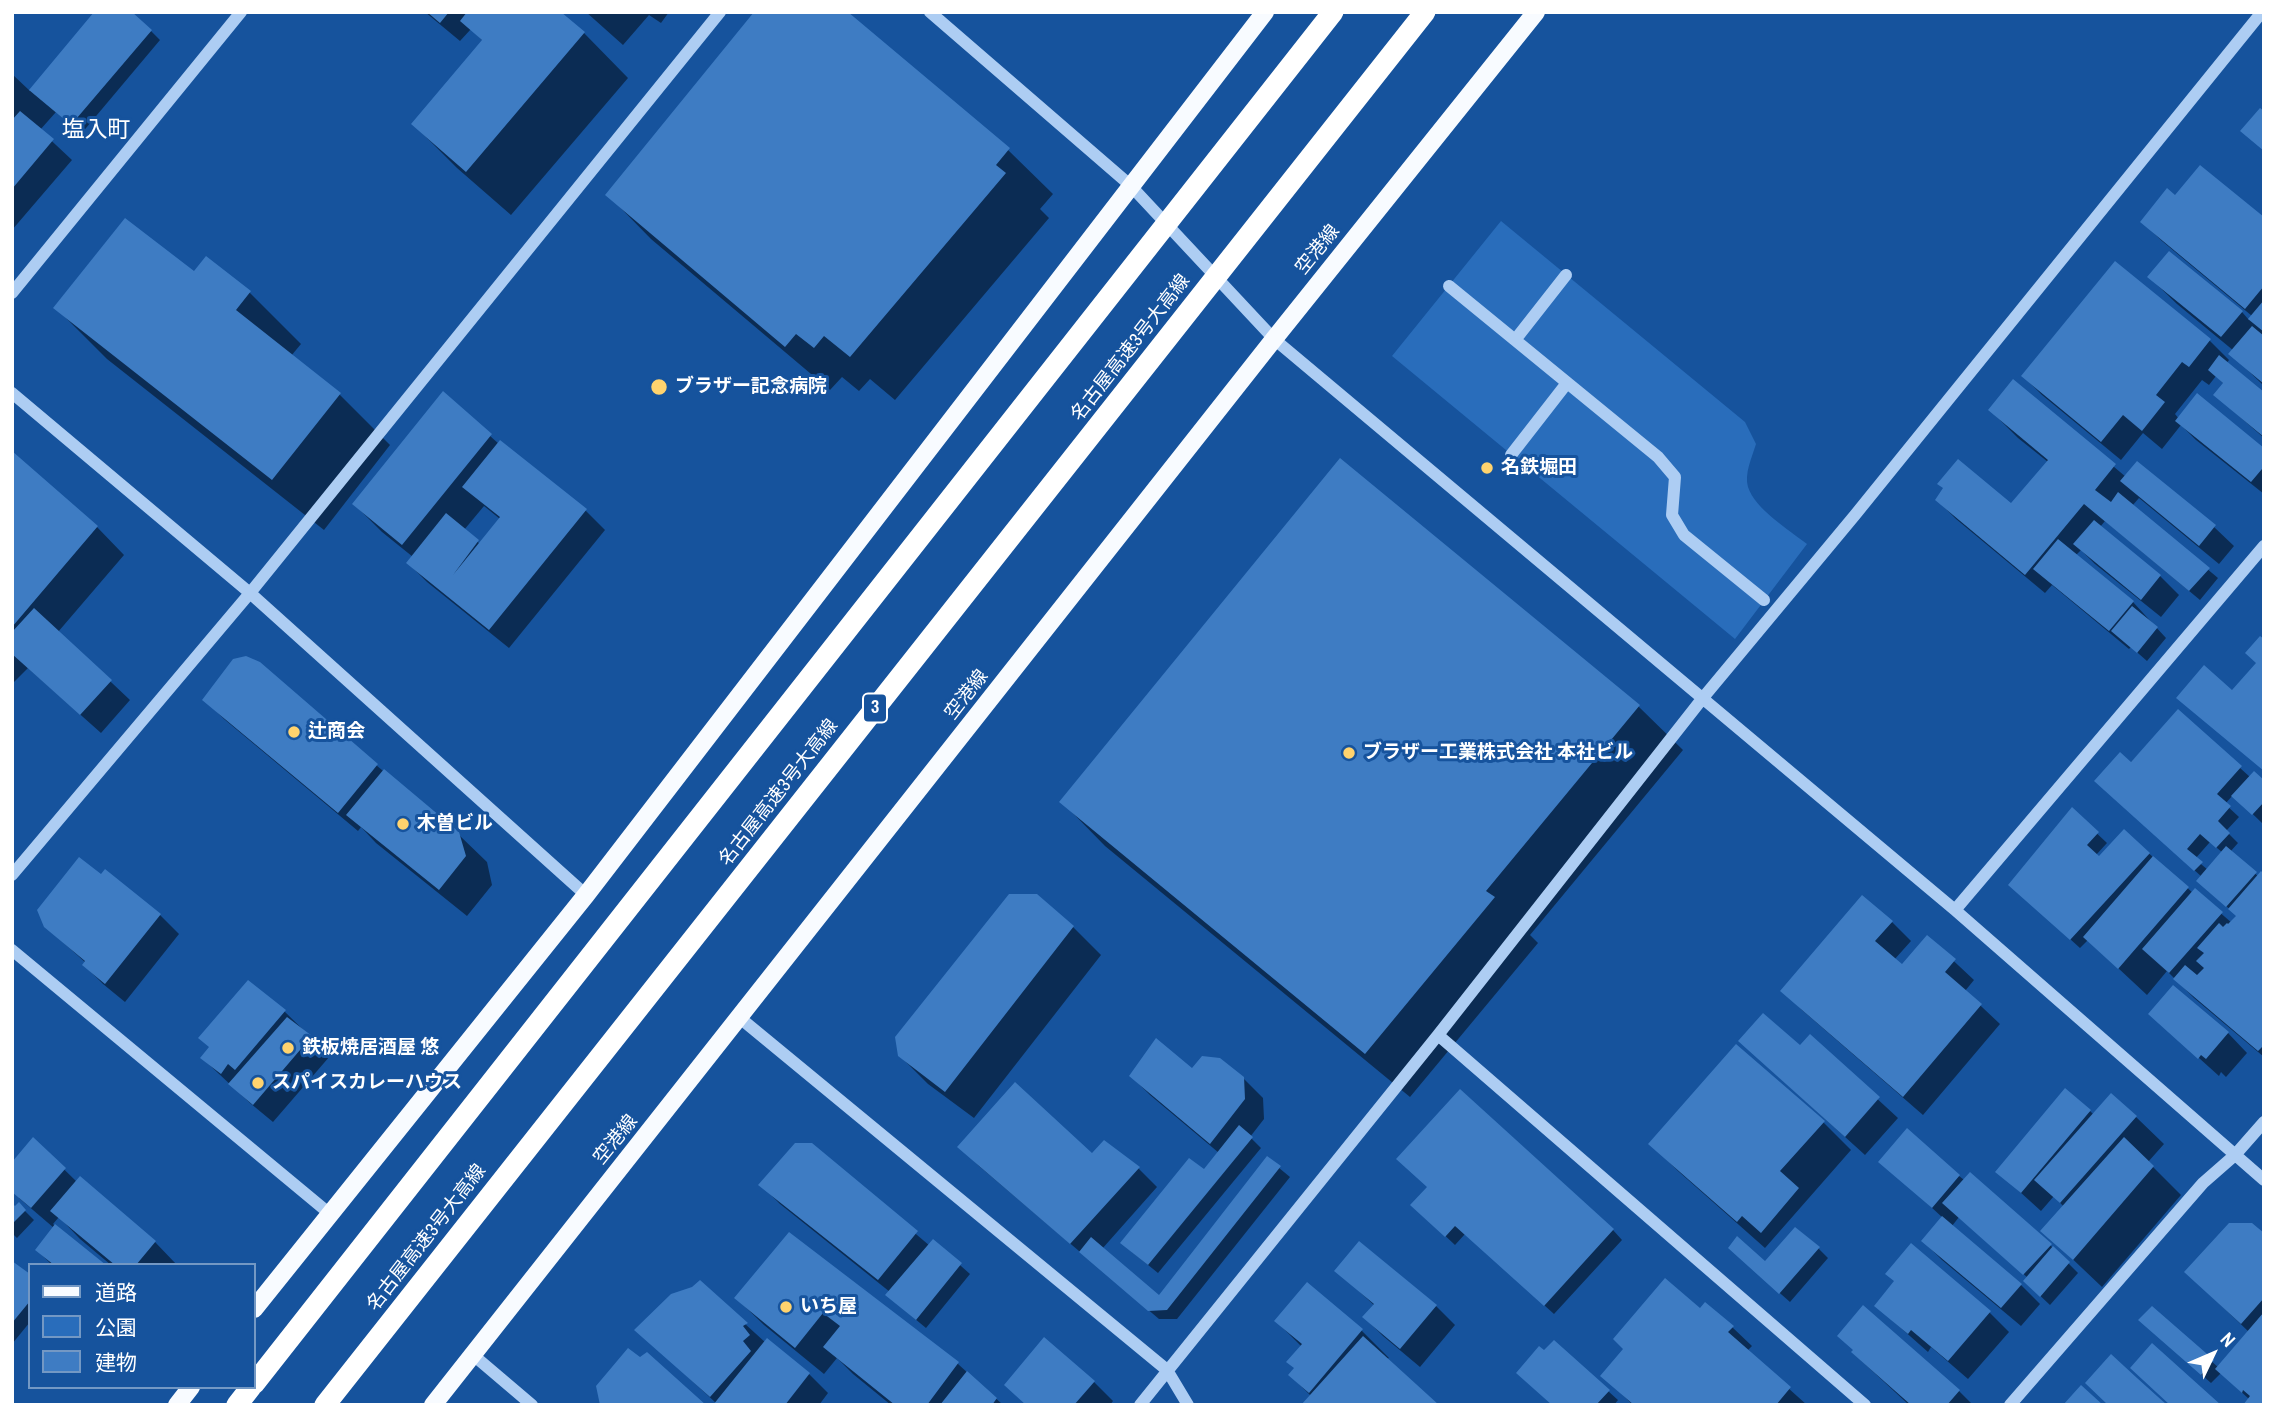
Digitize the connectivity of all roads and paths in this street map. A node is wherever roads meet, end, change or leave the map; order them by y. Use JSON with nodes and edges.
{"nodes":[{"id":1,"x":241,"y":12,"type":"edge"},
{"id":2,"x":720,"y":12,"type":"edge"},
{"id":3,"x":930,"y":12,"type":"edge"},
{"id":4,"x":1265,"y":12,"type":"edge"},
{"id":5,"x":1333,"y":12,"type":"edge"},
{"id":6,"x":1425,"y":12,"type":"edge"},
{"id":7,"x":1535,"y":12,"type":"edge"},
{"id":8,"x":2254,"y":15,"type":"edge"},
{"id":9,"x":1130,"y":185,"type":"junction"},
{"id":10,"x":1566,"y":275,"type":"dead end"},
{"id":11,"x":1449,"y":286,"type":"dead end"},
{"id":12,"x":12,"y":293,"type":"edge"},
{"id":13,"x":1274,"y":338,"type":"junction"},
{"id":14,"x":1515,"y":340,"type":"junction"},
{"id":15,"x":1567,"y":383,"type":"junction"},
{"id":16,"x":12,"y":393,"type":"edge"},
{"id":17,"x":1511,"y":456,"type":"dead end"},
{"id":18,"x":2264,"y":546,"type":"edge"},
{"id":19,"x":250,"y":593,"type":"junction"},
{"id":20,"x":1764,"y":600,"type":"dead end"},
{"id":21,"x":1702,"y":699,"type":"junction"},
{"id":22,"x":12,"y":876,"type":"edge"},
{"id":23,"x":586,"y":895,"type":"junction"},
{"id":24,"x":1955,"y":910,"type":"junction"},
{"id":25,"x":12,"y":950,"type":"edge"},
{"id":26,"x":740,"y":1018,"type":"junction"},
{"id":27,"x":1438,"y":1035,"type":"junction"},
{"id":28,"x":2264,"y":1122,"type":"edge"},
{"id":29,"x":2235,"y":1155,"type":"junction"},
{"id":30,"x":2264,"y":1180,"type":"edge"},
{"id":31,"x":330,"y":1214,"type":"junction"},
{"id":32,"x":256,"y":1306,"type":"edge"},
{"id":33,"x":472,"y":1354,"type":"junction"},
{"id":34,"x":1167,"y":1370,"type":"junction"},
{"id":35,"x":256,"y":1381,"type":"edge"},
{"id":36,"x":189,"y":1389,"type":"edge"},
{"id":37,"x":250,"y":1389,"type":"edge"},
{"id":38,"x":177,"y":1405,"type":"edge"},
{"id":39,"x":237,"y":1405,"type":"edge"},
{"id":40,"x":325,"y":1405,"type":"edge"},
{"id":41,"x":433,"y":1405,"type":"edge"},
{"id":42,"x":532,"y":1405,"type":"edge"},
{"id":43,"x":1140,"y":1405,"type":"edge"},
{"id":44,"x":1188,"y":1405,"type":"edge"},
{"id":45,"x":1866,"y":1405,"type":"edge"},
{"id":46,"x":2011,"y":1405,"type":"edge"}],
"edges":[{"from":1,"to":12,"type":"street"},
{"from":2,"to":19,"type":"street"},
{"from":3,"to":9,"type":"street"},
{"from":4,"to":9,"type":"main road"},
{"from":5,"to":35,"type":"highway"},
{"from":6,"to":40,"type":"highway","name":"名古屋高速3号大高線","number":"3"},
{"from":7,"to":13,"type":"main road","name":"空港線"},
{"from":8,"to":21,"type":"street"},
{"from":9,"to":13,"type":"street"},
{"from":9,"to":23,"type":"main road"},
{"from":10,"to":14,"type":"street"},
{"from":11,"to":14,"type":"street"},
{"from":13,"to":21,"type":"street"},
{"from":13,"to":26,"type":"main road","name":"空港線"},
{"from":14,"to":15,"type":"street"},
{"from":15,"to":17,"type":"street"},
{"from":15,"to":20,"type":"street"},
{"from":16,"to":19,"type":"street"},
{"from":18,"to":24,"type":"street"},
{"from":19,"to":22,"type":"street"},
{"from":19,"to":23,"type":"street"},
{"from":21,"to":24,"type":"street"},
{"from":21,"to":27,"type":"street"},
{"from":23,"to":31,"type":"main road"},
{"from":24,"to":29,"type":"street"},
{"from":25,"to":31,"type":"street"},
{"from":26,"to":33,"type":"main road","name":"空港線"},
{"from":26,"to":34,"type":"street"},
{"from":27,"to":34,"type":"street"},
{"from":27,"to":45,"type":"street"},
{"from":28,"to":29,"type":"street"},
{"from":29,"to":30,"type":"street"},
{"from":29,"to":46,"type":"street"},
{"from":31,"to":32,"type":"main road"},
{"from":33,"to":41,"type":"main road","name":"空港線"},
{"from":33,"to":42,"type":"street"},
{"from":34,"to":43,"type":"street"},
{"from":34,"to":44,"type":"street"},
{"from":36,"to":38,"type":"main road"},
{"from":37,"to":39,"type":"highway"}]}
